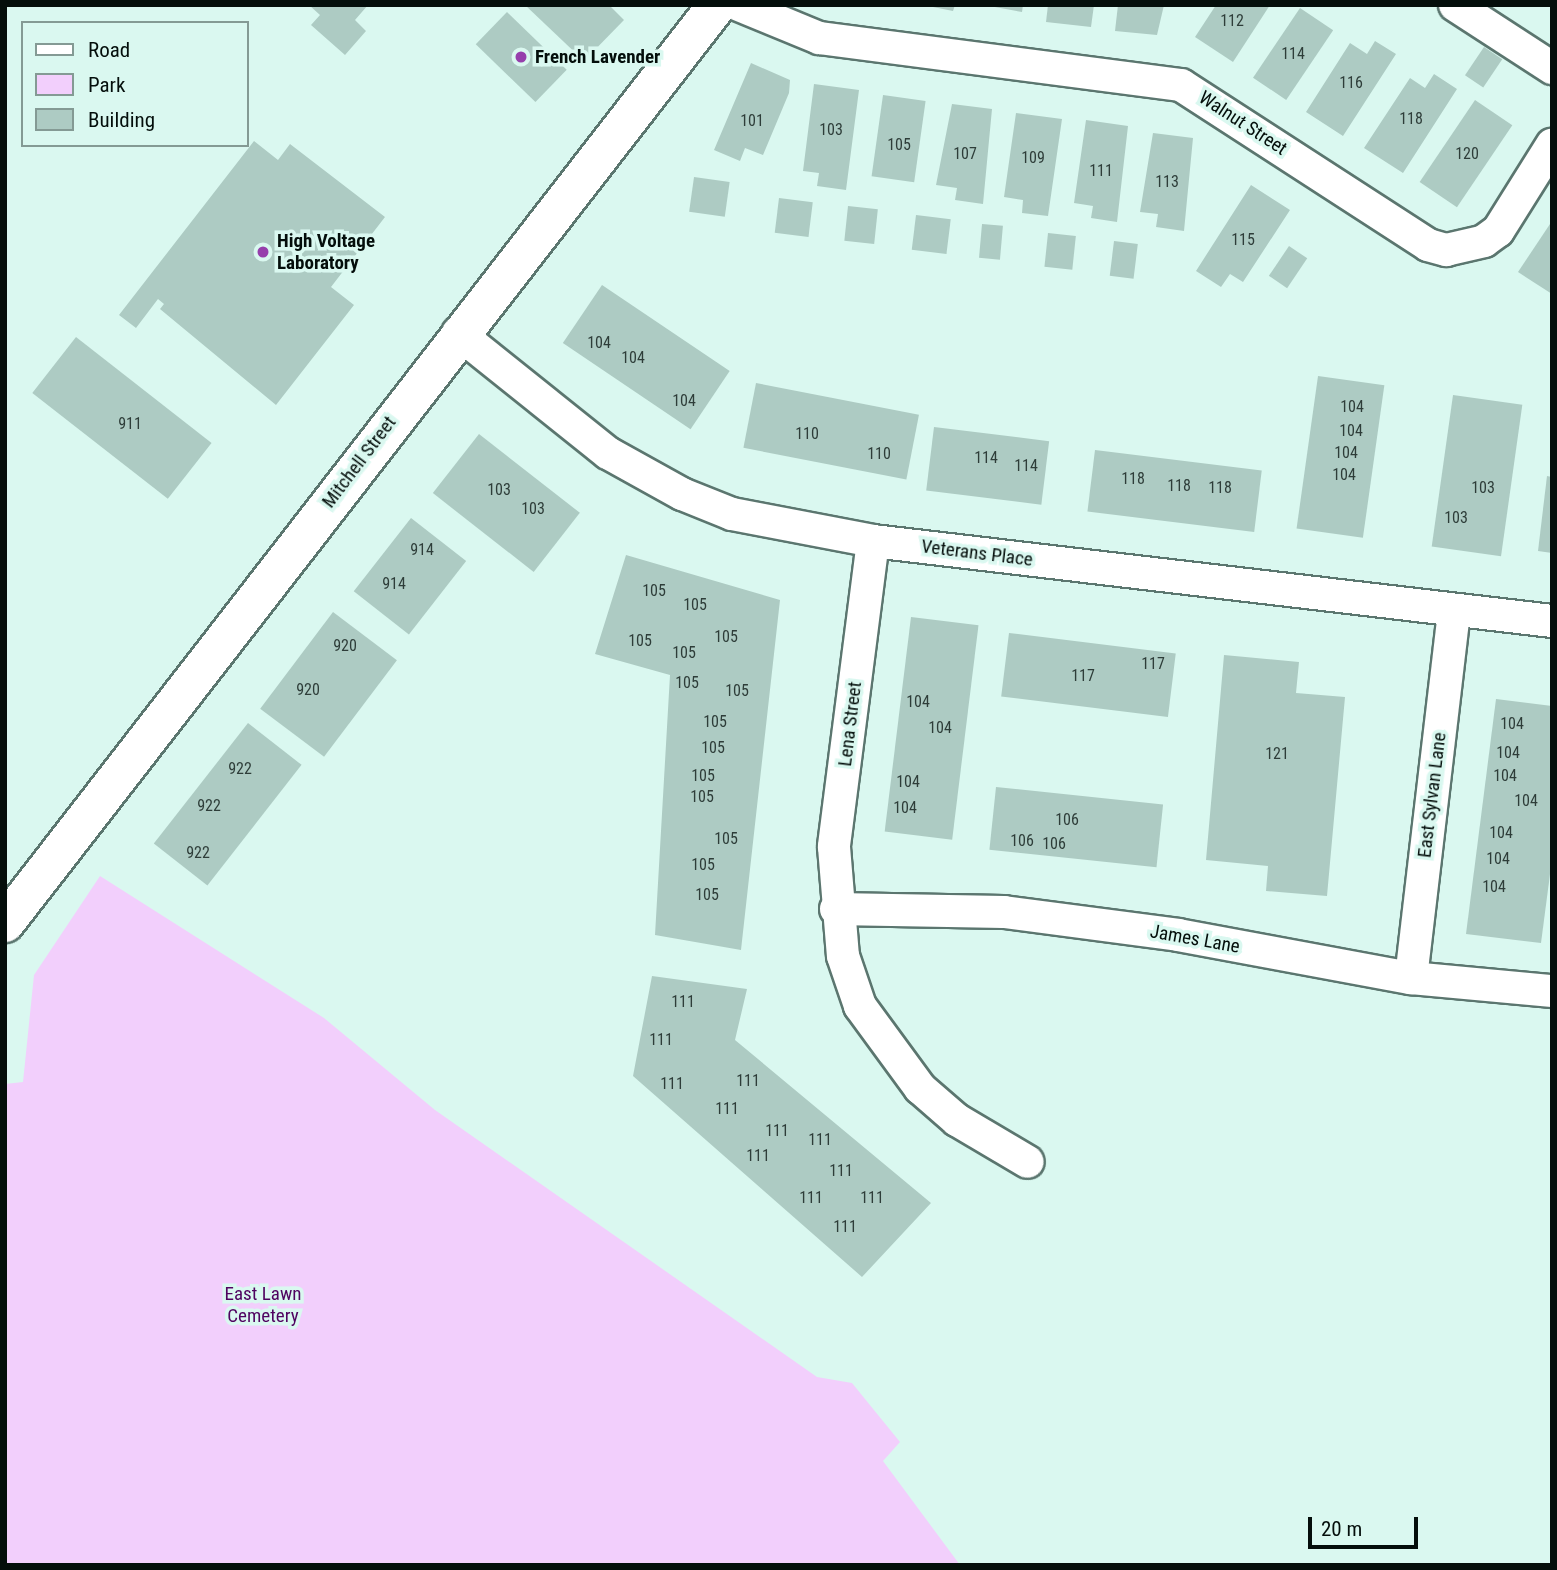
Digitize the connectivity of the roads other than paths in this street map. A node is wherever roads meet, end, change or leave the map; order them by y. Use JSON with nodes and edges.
{"nodes":[{"id":1,"x":717,"y":5,"type":"edge"},
{"id":2,"x":739,"y":5,"type":"edge"},
{"id":3,"x":1455,"y":5,"type":"edge"},
{"id":4,"x":1552,"y":68,"type":"edge"},
{"id":5,"x":1552,"y":145,"type":"edge"},
{"id":6,"x":458,"y":333,"type":"junction"},
{"id":7,"x":873,"y":541,"type":"junction"},
{"id":8,"x":1454,"y":612,"type":"junction"},
{"id":9,"x":1552,"y":621,"type":"edge"},
{"id":10,"x":836,"y":909,"type":"junction"},
{"id":11,"x":5,"y":923,"type":"edge"},
{"id":12,"x":1411,"y":978,"type":"junction"},
{"id":13,"x":1552,"y":991,"type":"edge"},
{"id":14,"x":1028,"y":1162,"type":"dead end"}],
"edges":[{"from":1,"to":6,"type":"street","name":"Mitchell Street"},
{"from":2,"to":5,"type":"street","name":"Walnut Street"},
{"from":3,"to":4,"type":"street"},
{"from":6,"to":7,"type":"street","name":"Veterans Place"},
{"from":6,"to":11,"type":"street","name":"Mitchell Street"},
{"from":7,"to":8,"type":"street","name":"Veterans Place"},
{"from":7,"to":10,"type":"street","name":"Lena Street"},
{"from":8,"to":9,"type":"street","name":"Veterans Place"},
{"from":8,"to":12,"type":"street","name":"East Sylvan Lane"},
{"from":10,"to":12,"type":"street","name":"James Lane"},
{"from":10,"to":14,"type":"street","name":"Lena Street"},
{"from":12,"to":13,"type":"street","name":"James Lane"}]}
